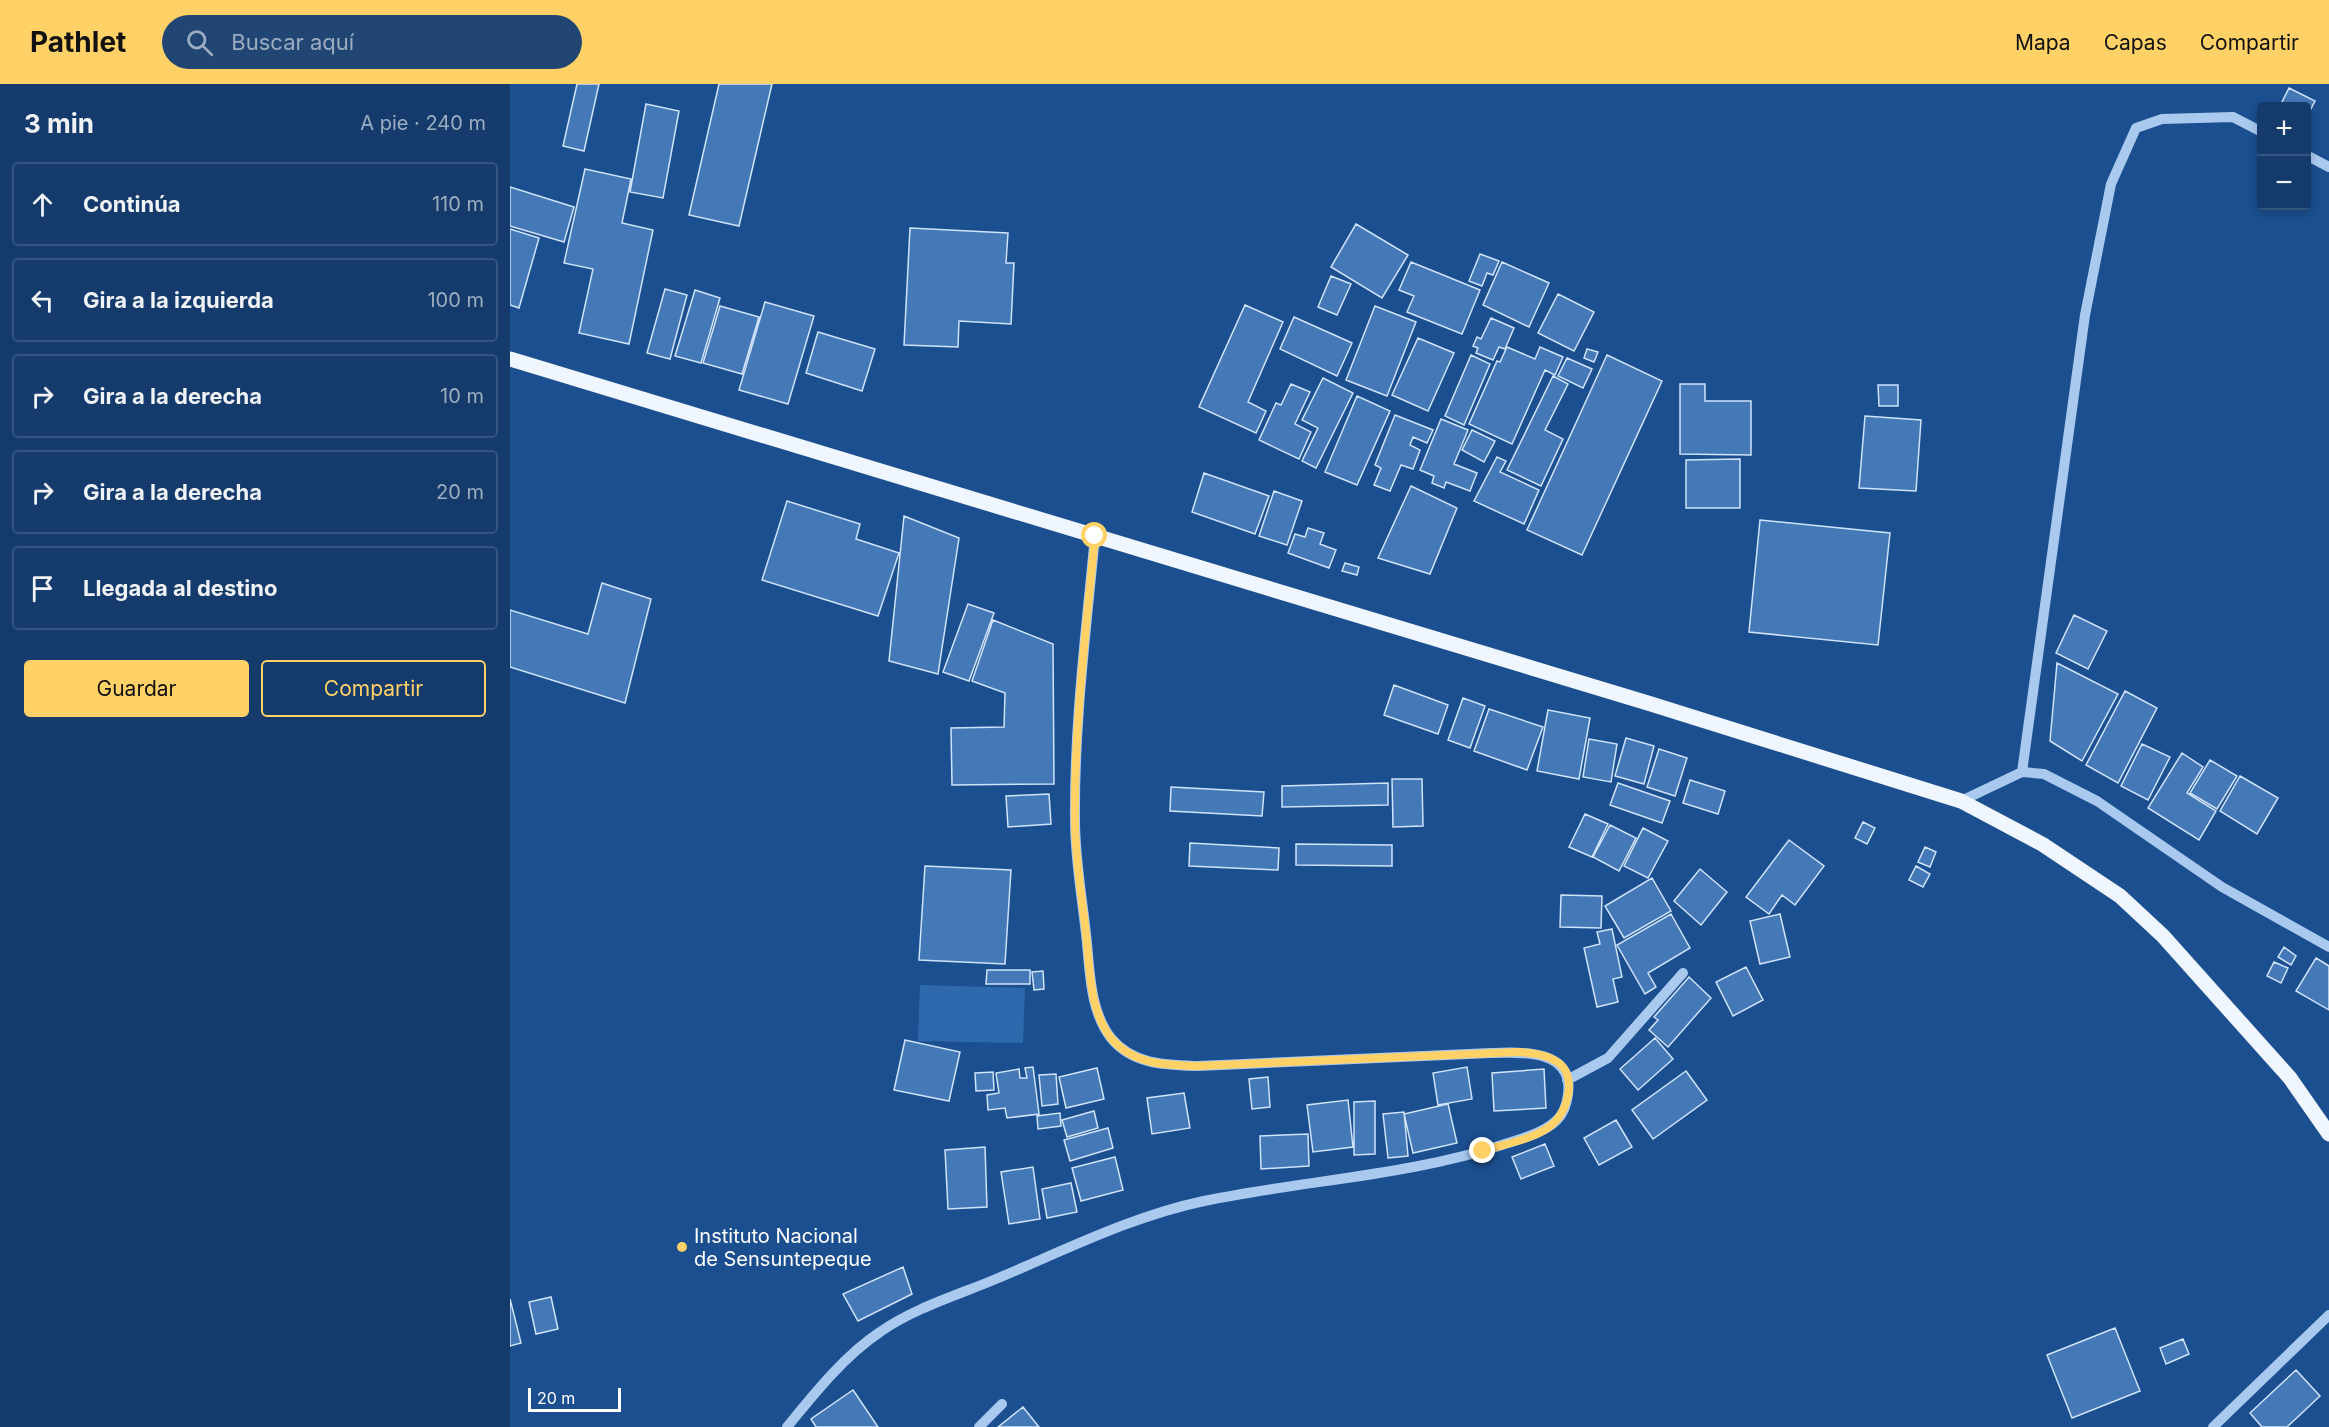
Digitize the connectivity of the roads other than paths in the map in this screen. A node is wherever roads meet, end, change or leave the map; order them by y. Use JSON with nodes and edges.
{"nodes":[{"id":1,"x":2257,"y":129,"type":"edge"},
{"id":2,"x":2309,"y":156,"type":"edge"},
{"id":3,"x":2329,"y":167,"type":"edge"},
{"id":4,"x":510,"y":359,"type":"edge"},
{"id":5,"x":1095,"y":536,"type":"junction"},
{"id":6,"x":2022,"y":772,"type":"junction"},
{"id":7,"x":1961,"y":801,"type":"junction"},
{"id":8,"x":2329,"y":947,"type":"edge"},
{"id":9,"x":1683,"y":973,"type":"dead end"},
{"id":10,"x":1567,"y":1080,"type":"junction"},
{"id":11,"x":2329,"y":1134,"type":"edge"},
{"id":12,"x":2329,"y":1315,"type":"edge"},
{"id":13,"x":1002,"y":1404,"type":"dead end"},
{"id":14,"x":787,"y":1427,"type":"edge"},
{"id":15,"x":979,"y":1427,"type":"edge"},
{"id":16,"x":2213,"y":1427,"type":"edge"}],
"edges":[{"from":1,"to":6,"type":"street"},
{"from":2,"to":3,"type":"street"},
{"from":4,"to":5,"type":"main road"},
{"from":5,"to":7,"type":"main road"},
{"from":5,"to":10,"type":"street"},
{"from":6,"to":7,"type":"street"},
{"from":6,"to":8,"type":"street"},
{"from":7,"to":11,"type":"main road"},
{"from":9,"to":10,"type":"street"},
{"from":10,"to":14,"type":"street"},
{"from":12,"to":16,"type":"street"},
{"from":13,"to":15,"type":"street"}]}
